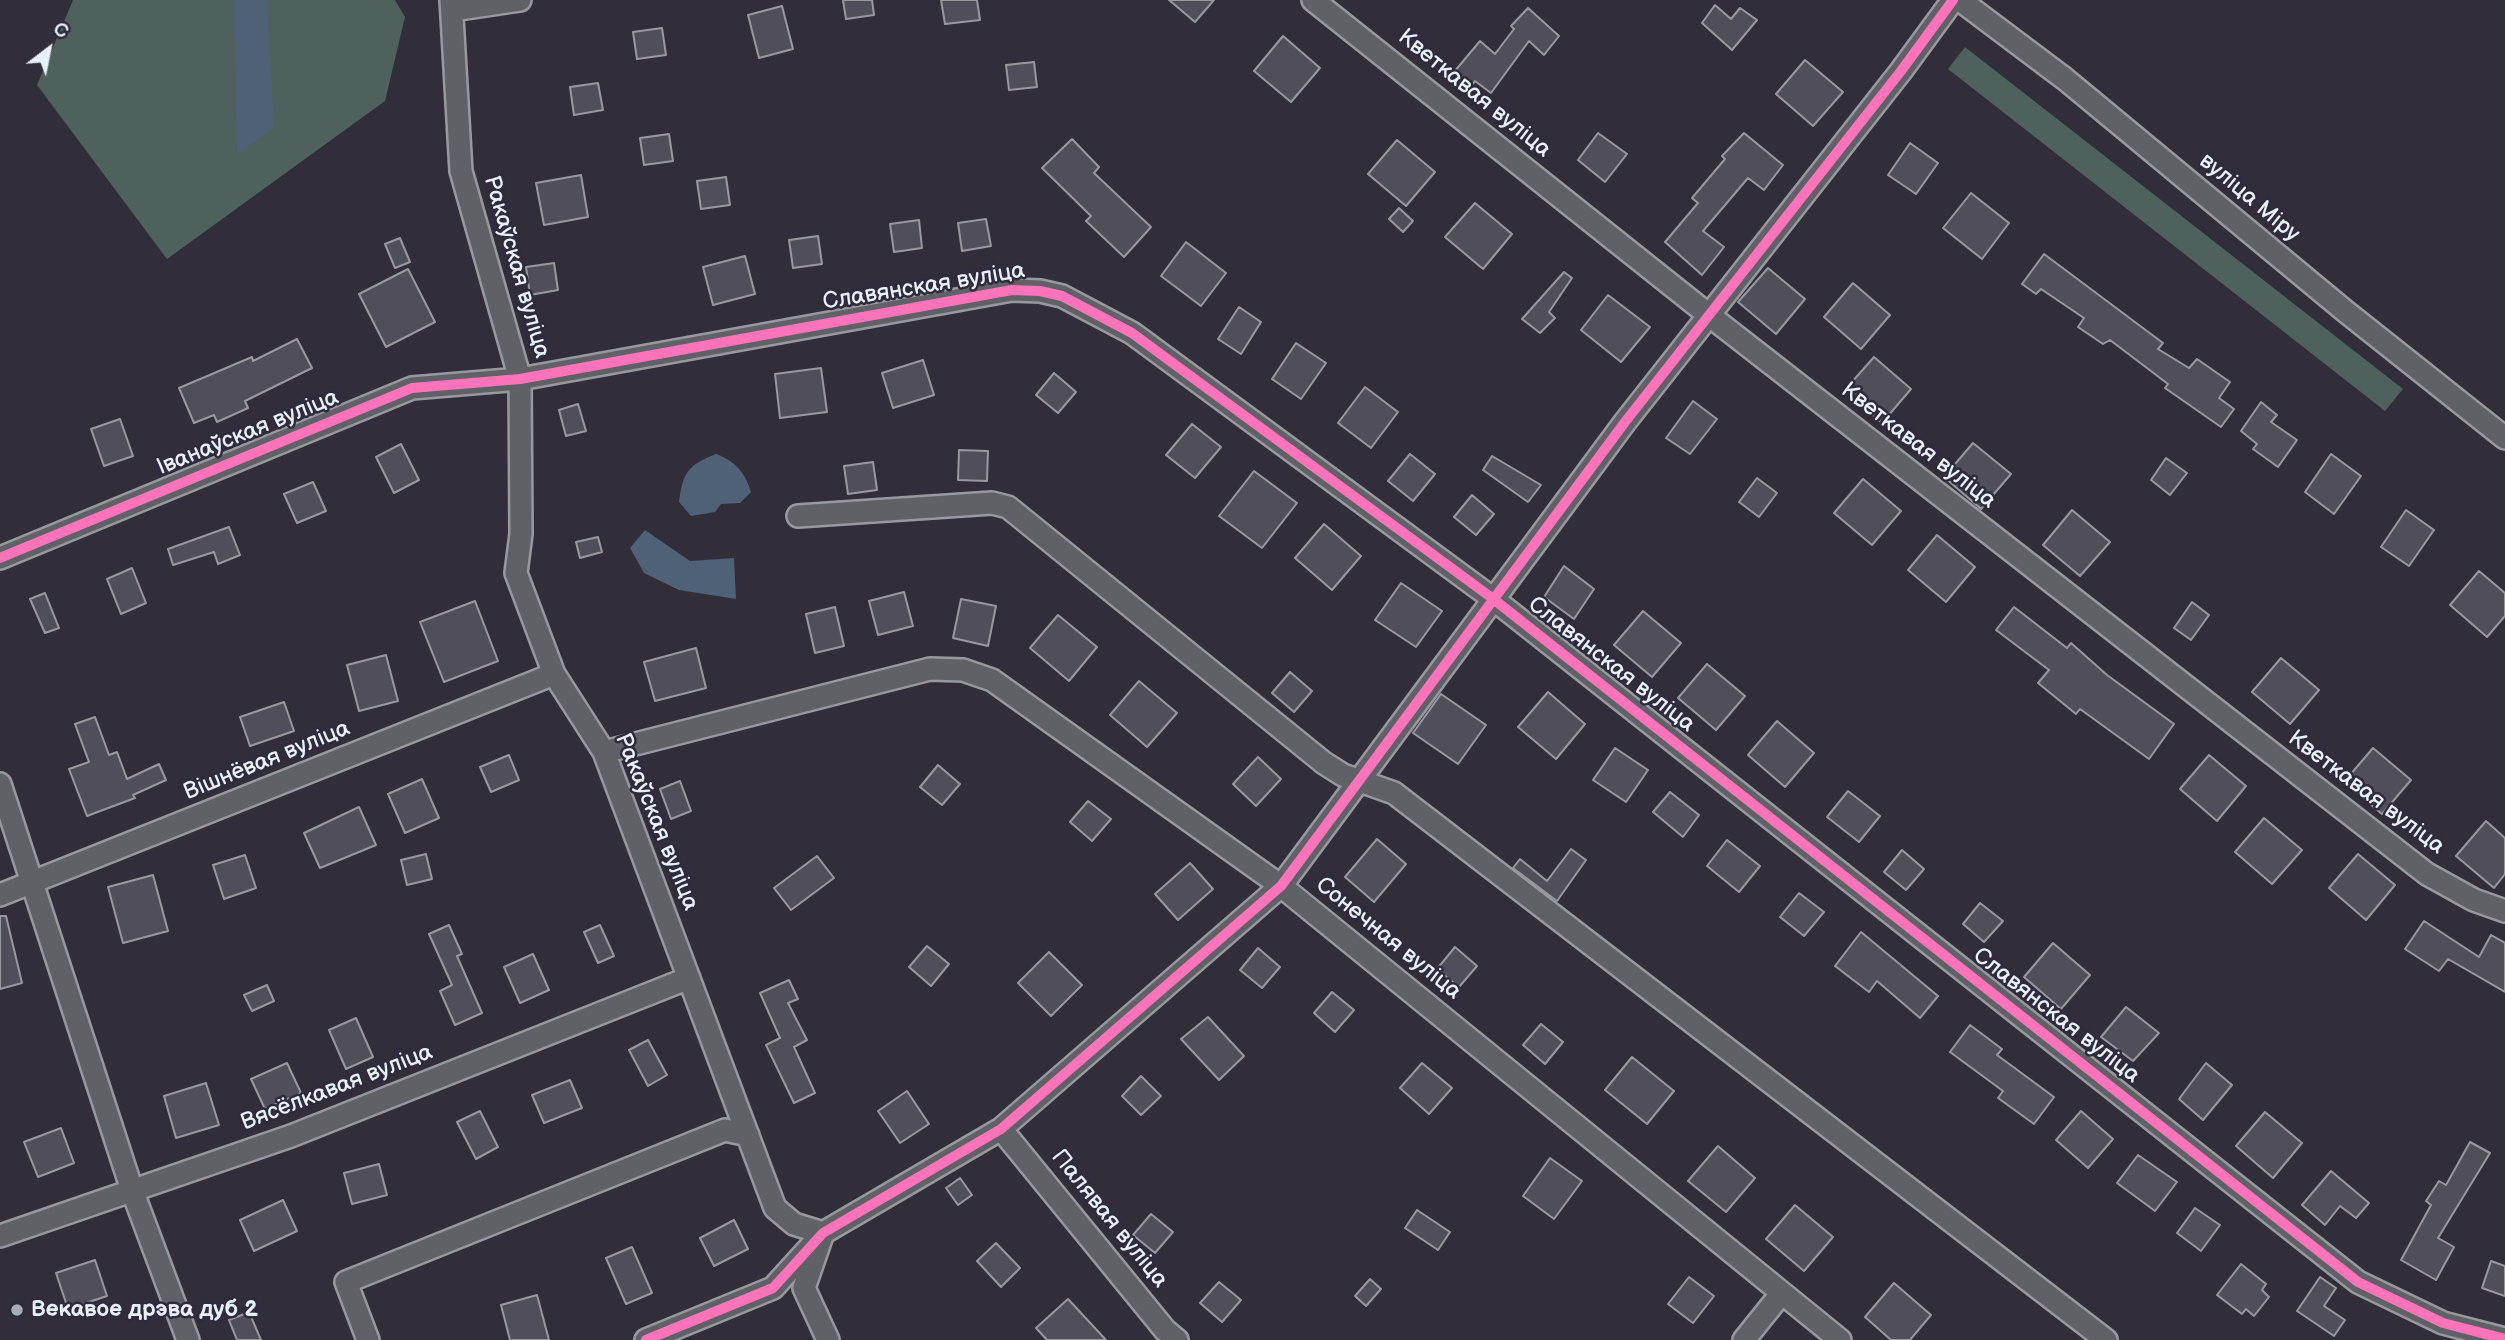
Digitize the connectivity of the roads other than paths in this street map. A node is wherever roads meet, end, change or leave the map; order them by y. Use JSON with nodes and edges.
{"nodes":[{"id":1,"x":520,"y":0,"type":"edge"},
{"id":2,"x":1313,"y":0,"type":"edge"},
{"id":3,"x":1953,"y":0,"type":"edge"},
{"id":4,"x":1960,"y":0,"type":"edge"},
{"id":5,"x":452,"y":5,"type":"edge"},
{"id":6,"x":1710,"y":316,"type":"junction"},
{"id":7,"x":520,"y":379,"type":"junction"},
{"id":8,"x":2505,"y":438,"type":"edge"},
{"id":9,"x":798,"y":516,"type":"dead end"},
{"id":10,"x":0,"y":558,"type":"edge"},
{"id":11,"x":1492,"y":598,"type":"junction"},
{"id":12,"x":554,"y":674,"type":"junction"},
{"id":13,"x":604,"y":752,"type":"junction"},
{"id":14,"x":1363,"y":779,"type":"junction"},
{"id":15,"x":0,"y":784,"type":"edge"},
{"id":16,"x":34,"y":883,"type":"junction"},
{"id":17,"x":1281,"y":886,"type":"junction"},
{"id":18,"x":0,"y":895,"type":"edge"},
{"id":19,"x":2505,"y":911,"type":"edge"},
{"id":20,"x":689,"y":978,"type":"junction"},
{"id":21,"x":1001,"y":1129,"type":"junction"},
{"id":22,"x":748,"y":1135,"type":"junction"},
{"id":23,"x":132,"y":1190,"type":"junction"},
{"id":24,"x":823,"y":1233,"type":"junction"},
{"id":25,"x":0,"y":1236,"type":"edge"},
{"id":26,"x":1781,"y":1294,"type":"junction"},
{"id":27,"x":2505,"y":1339,"type":"edge"},
{"id":28,"x":188,"y":1340,"type":"edge"},
{"id":29,"x":368,"y":1340,"type":"edge"},
{"id":30,"x":646,"y":1340,"type":"edge"},
{"id":31,"x":828,"y":1340,"type":"edge"},
{"id":32,"x":1178,"y":1340,"type":"edge"},
{"id":33,"x":1744,"y":1340,"type":"edge"},
{"id":34,"x":1840,"y":1340,"type":"edge"},
{"id":35,"x":2106,"y":1340,"type":"edge"}],
"edges":[{"from":1,"to":5,"type":"street"},
{"from":2,"to":6,"type":"street","name":"Кветкавая вуліца"},
{"from":3,"to":6,"type":"street"},
{"from":4,"to":8,"type":"street","name":"вуліца Міру"},
{"from":5,"to":7,"type":"street","name":"Ракаўская вуліца"},
{"from":6,"to":11,"type":"street"},
{"from":6,"to":19,"type":"street","name":"Кветкавая вуліца"},
{"from":7,"to":10,"type":"street","name":"Іванаўская вуліца"},
{"from":7,"to":11,"type":"street","name":"Славянская вуліца"},
{"from":7,"to":12,"type":"street","name":"Ракаўская вуліца"},
{"from":9,"to":14,"type":"street"},
{"from":11,"to":14,"type":"street"},
{"from":11,"to":27,"type":"street","name":"Славянская вуліца"},
{"from":12,"to":13,"type":"street","name":"Ракаўская вуліца"},
{"from":12,"to":16,"type":"street","name":"Вішнёвая вуліца"},
{"from":13,"to":17,"type":"street","name":"Сонечная вуліца"},
{"from":13,"to":20,"type":"street","name":"Ракаўская вуліца"},
{"from":14,"to":17,"type":"street"},
{"from":14,"to":35,"type":"street"},
{"from":15,"to":16,"type":"street"},
{"from":16,"to":18,"type":"street","name":"Вішнёвая вуліца"},
{"from":16,"to":23,"type":"street"},
{"from":17,"to":21,"type":"street"},
{"from":17,"to":26,"type":"street","name":"Сонечная вуліца"},
{"from":20,"to":22,"type":"street","name":"Ракаўская вуліца"},
{"from":20,"to":23,"type":"street","name":"Вясёлкавая вуліца"},
{"from":21,"to":24,"type":"street"},
{"from":21,"to":32,"type":"street","name":"Палявая вуліца"},
{"from":22,"to":24,"type":"street","name":"Ракаўская вуліца"},
{"from":22,"to":29,"type":"street"},
{"from":23,"to":25,"type":"street","name":"Вясёлкавая вуліца"},
{"from":23,"to":28,"type":"street"},
{"from":24,"to":30,"type":"street"},
{"from":24,"to":31,"type":"street"},
{"from":26,"to":33,"type":"street"},
{"from":26,"to":34,"type":"street","name":"Сонечная вуліца"}]}
